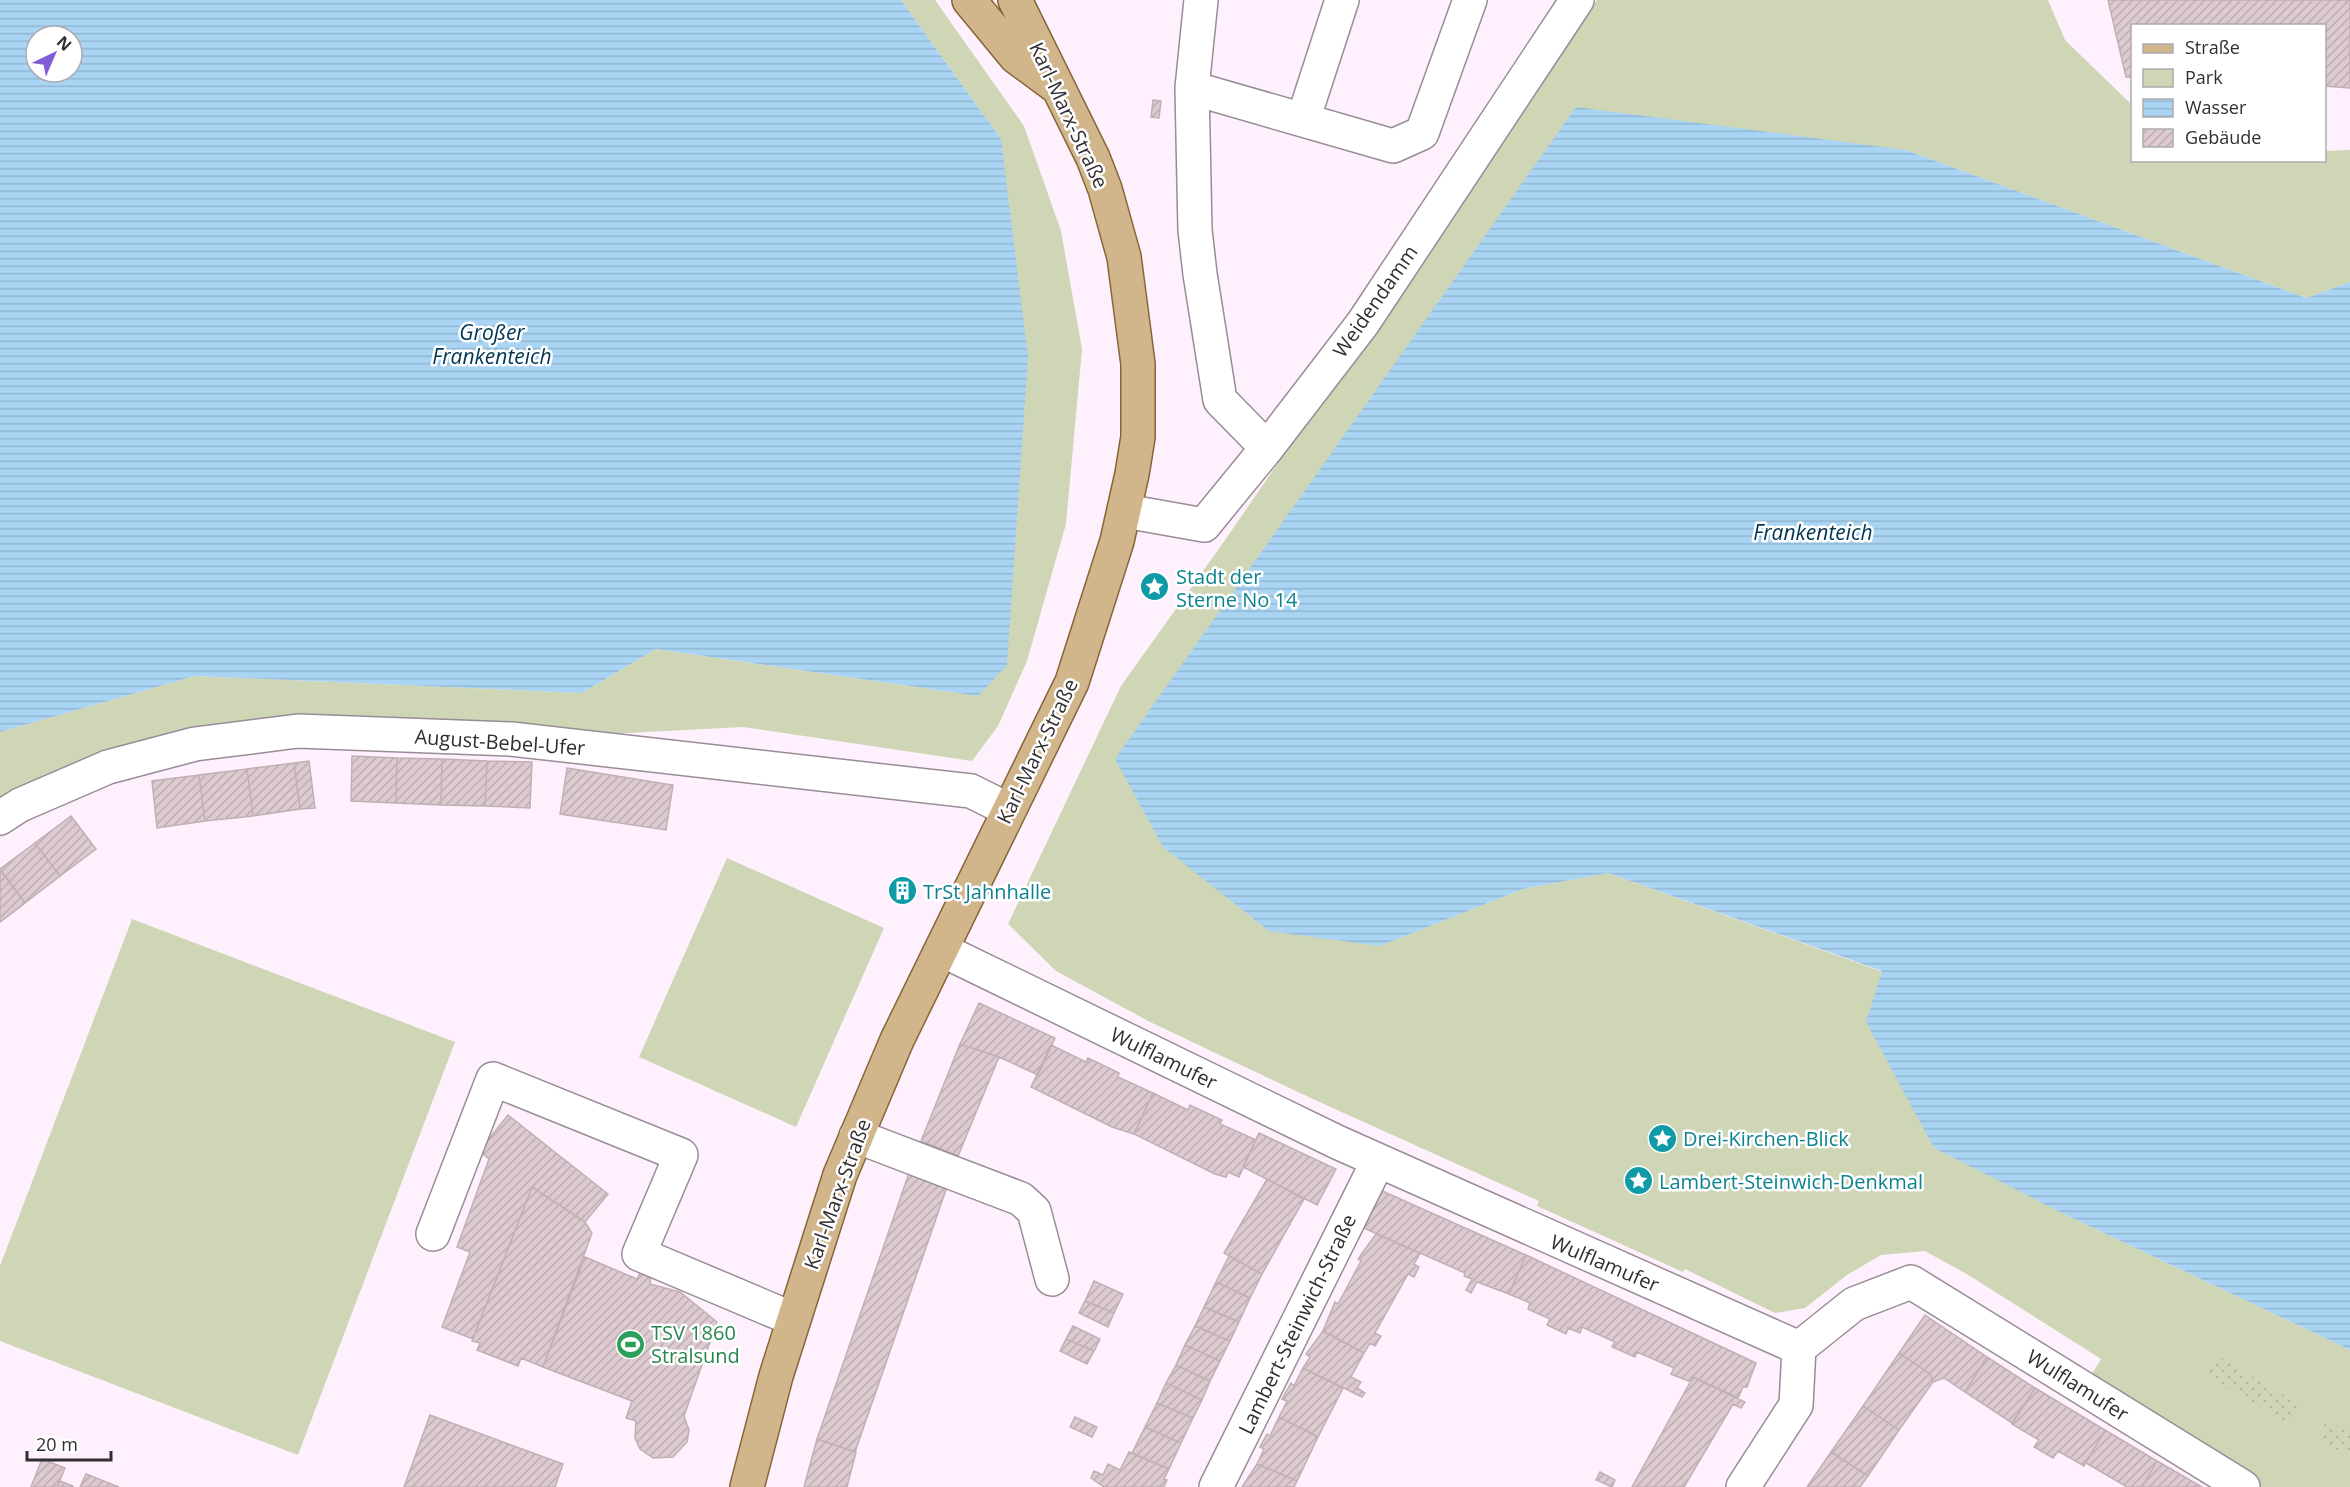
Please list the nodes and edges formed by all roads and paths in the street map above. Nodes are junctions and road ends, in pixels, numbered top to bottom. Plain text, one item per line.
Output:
1 (969, 0) edge
2 (1015, 0) edge
3 (1201, 0) edge
4 (1342, 0) edge
5 (1470, 0) edge
6 (1566, 3) edge
7 (1192, 88) junction
8 (1061, 90) junction
9 (1303, 120) junction
10 (1268, 448) junction
11 (1125, 511) junction
12 (1009, 810) junction
13 (0, 818) edge
14 (942, 950) junction
15 (856, 1136) junction
16 (1378, 1161) junction
17 (433, 1234) dead end
18 (1052, 1279) dead end
19 (793, 1319) junction
20 (1798, 1348) junction
21 (747, 1487) edge
22 (1216, 1487) edge
23 (1743, 1487) edge
24 (2243, 1487) edge

1 - 8 main road
2 - 8 main road, Karl-Marx-Straße
3 - 7 street
4 - 9 street
5 - 9 street
6 - 10 street, Weidendamm
7 - 9 street
7 - 10 street
8 - 11 main road, Karl-Marx-Straße
10 - 11 street, Weidendamm
11 - 12 main road, Karl-Marx-Straße
12 - 13 street, August-Bebel-Ufer
12 - 14 main road, Karl-Marx-Straße
14 - 15 main road, Karl-Marx-Straße
14 - 16 street, Wulflamufer
15 - 18 street
15 - 19 main road, Karl-Marx-Straße
16 - 20 street, Wulflamufer
16 - 22 street, Lambert-Steinwich-Straße
17 - 19 street
19 - 21 main road, Karl-Marx-Straße
20 - 23 street
20 - 24 street, Wulflamufer

